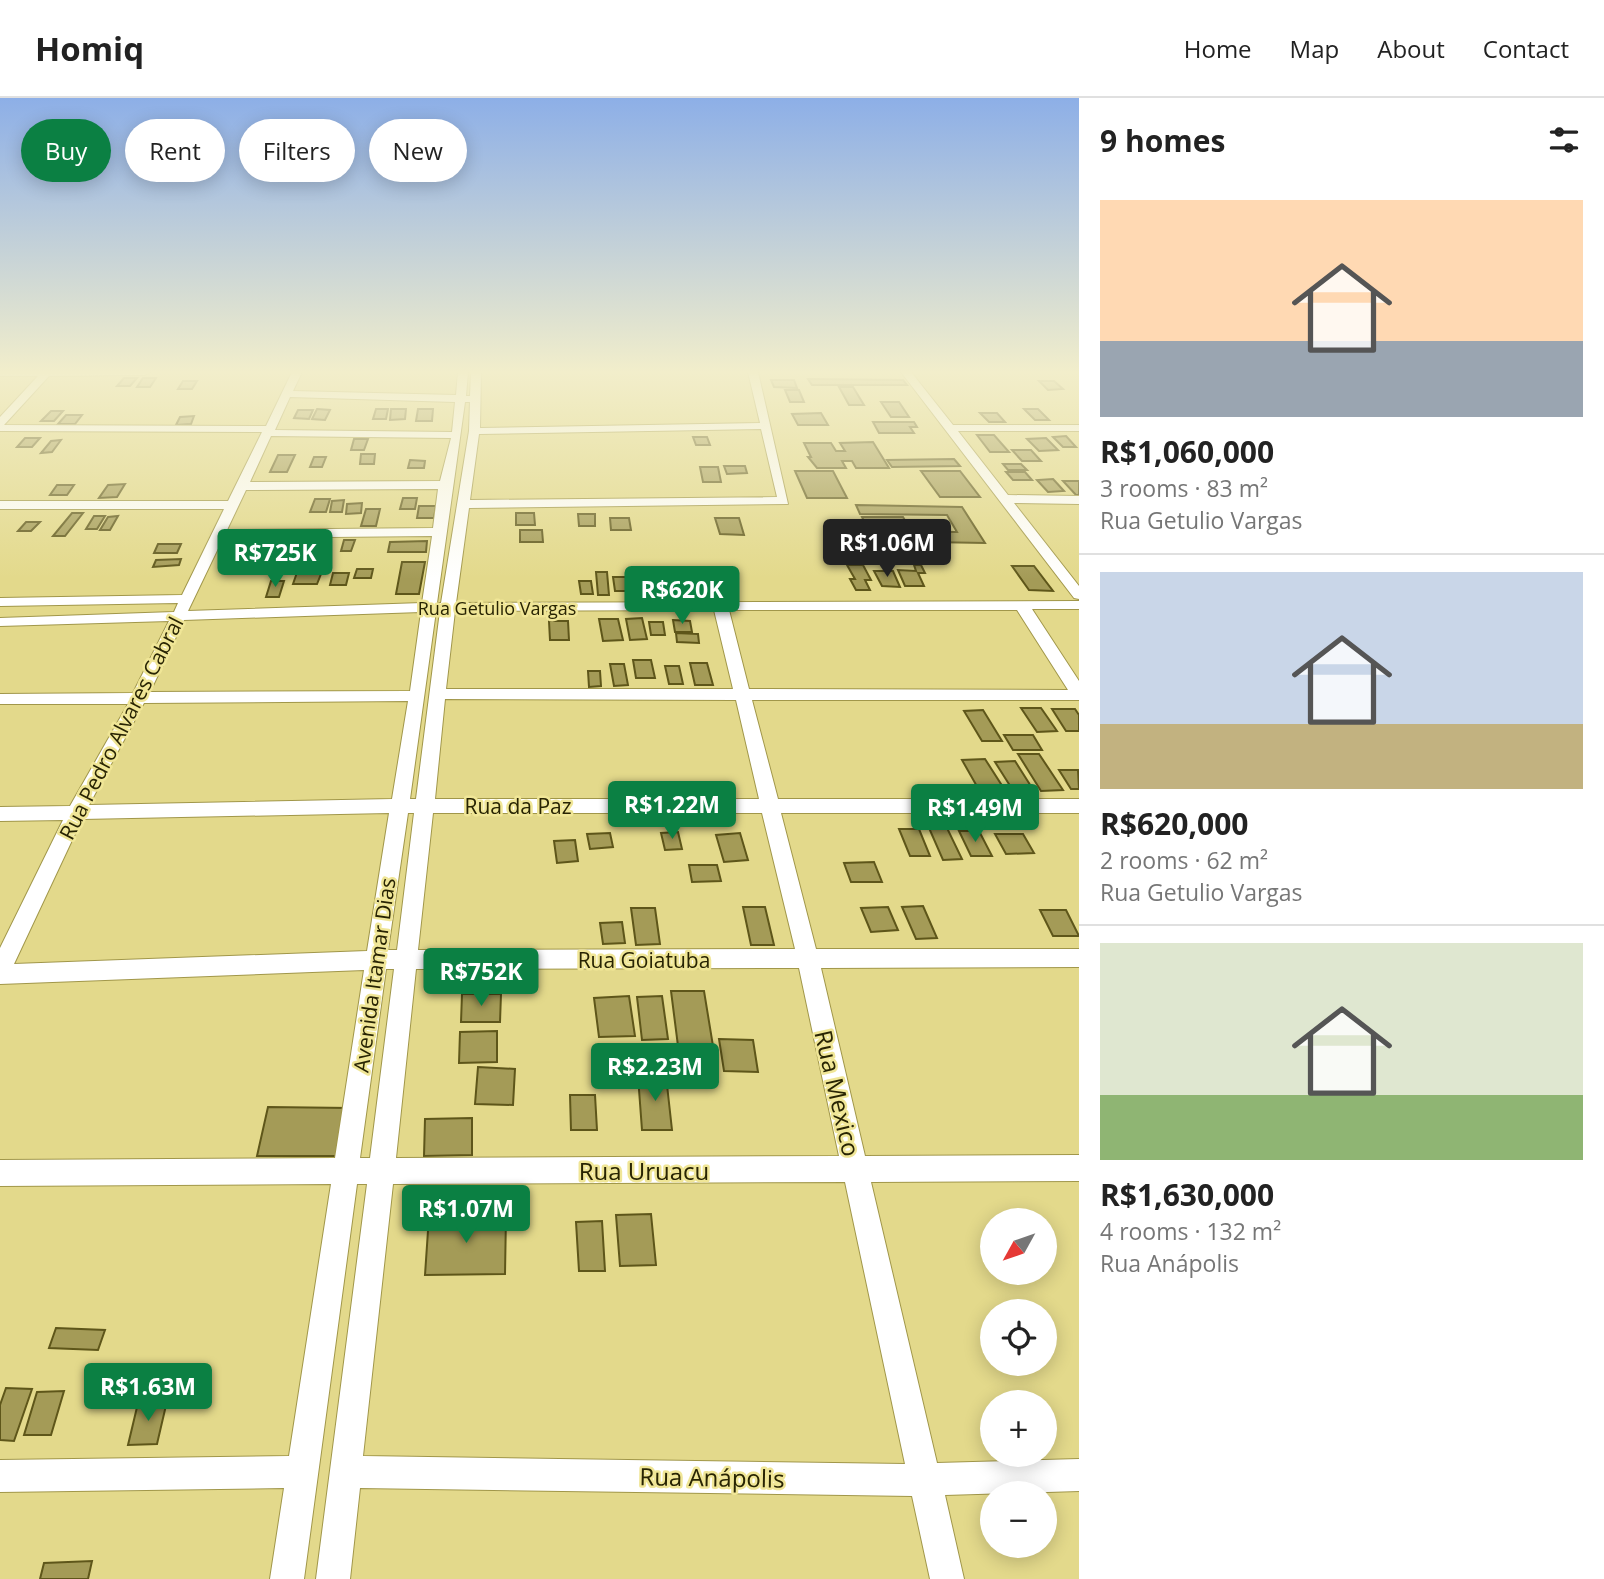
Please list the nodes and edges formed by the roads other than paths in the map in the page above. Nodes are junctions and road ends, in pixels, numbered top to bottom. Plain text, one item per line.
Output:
1 (264, 441) edge
2 (463, 441) edge
3 (466, 441) edge
4 (769, 441) edge
5 (960, 441) edge
6 (445, 485) junction
7 (242, 486) junction
8 (1005, 499) junction
9 (1079, 500) edge
10 (463, 504) junction
11 (0, 505) edge
12 (232, 505) junction
13 (439, 532) junction
14 (219, 534) junction
15 (1079, 595) edge
16 (0, 602) edge
17 (1079, 605) edge
18 (184, 606) junction
19 (1022, 606) junction
20 (438, 607) junction
21 (721, 608) junction
22 (0, 622) edge
23 (744, 693) junction
24 (1079, 694) edge
25 (428, 695) junction
26 (139, 698) junction
27 (0, 699) edge
28 (399, 806) junction
29 (425, 806) junction
30 (1079, 806) edge
31 (771, 807) junction
32 (0, 814) edge
33 (75, 814) junction
34 (1079, 958) edge
35 (376, 960) junction
36 (406, 960) junction
37 (808, 960) junction
38 (0, 972) edge
39 (1079, 1168) edge
40 (380, 1169) junction
41 (346, 1170) junction
42 (855, 1170) junction
43 (0, 1173) edge
44 (303, 1472) junction
45 (345, 1472) junction
46 (1079, 1475) edge
47 (0, 1476) edge
48 (924, 1480) junction
49 (287, 1579) edge
50 (332, 1579) edge
51 (947, 1579) edge

1 - 7 street, Rua Pedro Alvares Cabral
2 - 6 street, Avenida Itamar Dias
3 - 10 street, Avenida Itamar Dias
4 - 10 street
5 - 8 street
6 - 7 street
6 - 13 street, Avenida Itamar Dias
7 - 12 street, Rua Pedro Alvares Cabral
8 - 9 street
8 - 15 street
10 - 20 street, Avenida Itamar Dias
11 - 12 street
12 - 14 street, Rua Pedro Alvares Cabral
13 - 14 street
13 - 20 street, Avenida Itamar Dias
14 - 18 street, Rua Pedro Alvares Cabral
16 - 18 street
17 - 19 street, Rua Getulio Vargas
18 - 20 street, Rua Getulio Vargas
18 - 22 street, Rua Getulio Vargas
18 - 26 street, Rua Pedro Alvares Cabral
19 - 21 street, Rua Getulio Vargas
19 - 24 street
20 - 21 street, Rua Getulio Vargas
20 - 25 street, Avenida Itamar Dias
21 - 23 street, Rua Mexico
23 - 24 street
23 - 25 street
23 - 31 street, Rua Mexico
25 - 26 street
25 - 28 street, Avenida Itamar Dias
25 - 29 street, Avenida Itamar Dias
26 - 27 street
26 - 33 street, Rua Pedro Alvares Cabral
28 - 29 street, Rua da Paz
28 - 33 street, Rua da Paz
28 - 35 street, Avenida Itamar Dias
29 - 31 street, Rua da Paz
29 - 36 street, Avenida Itamar Dias
30 - 31 street, Rua da Paz
31 - 37 street, Rua Mexico
32 - 33 street, Rua da Paz
33 - 38 street, Rua Pedro Alvares Cabral
34 - 37 street, Rua Goiatuba
35 - 36 street, Rua Goiatuba
35 - 38 street, Rua Goiatuba
35 - 41 street, Avenida Itamar Dias
36 - 37 street, Rua Goiatuba
36 - 40 street, Avenida Itamar Dias
37 - 42 street, Rua Mexico
39 - 42 street, Rua Uruacu
40 - 41 street, Rua Uruacu
40 - 42 street, Rua Uruacu
40 - 45 street, Avenida Itamar Dias
41 - 43 street, Rua Uruacu
41 - 44 street, Avenida Itamar Dias
42 - 48 street, Rua Mexico
44 - 47 street
44 - 49 street, Avenida Itamar Dias
45 - 48 street, Rua Anápolis
45 - 50 street, Avenida Itamar Dias
46 - 48 street, Rua Anápolis
48 - 51 street, Rua Mexico

